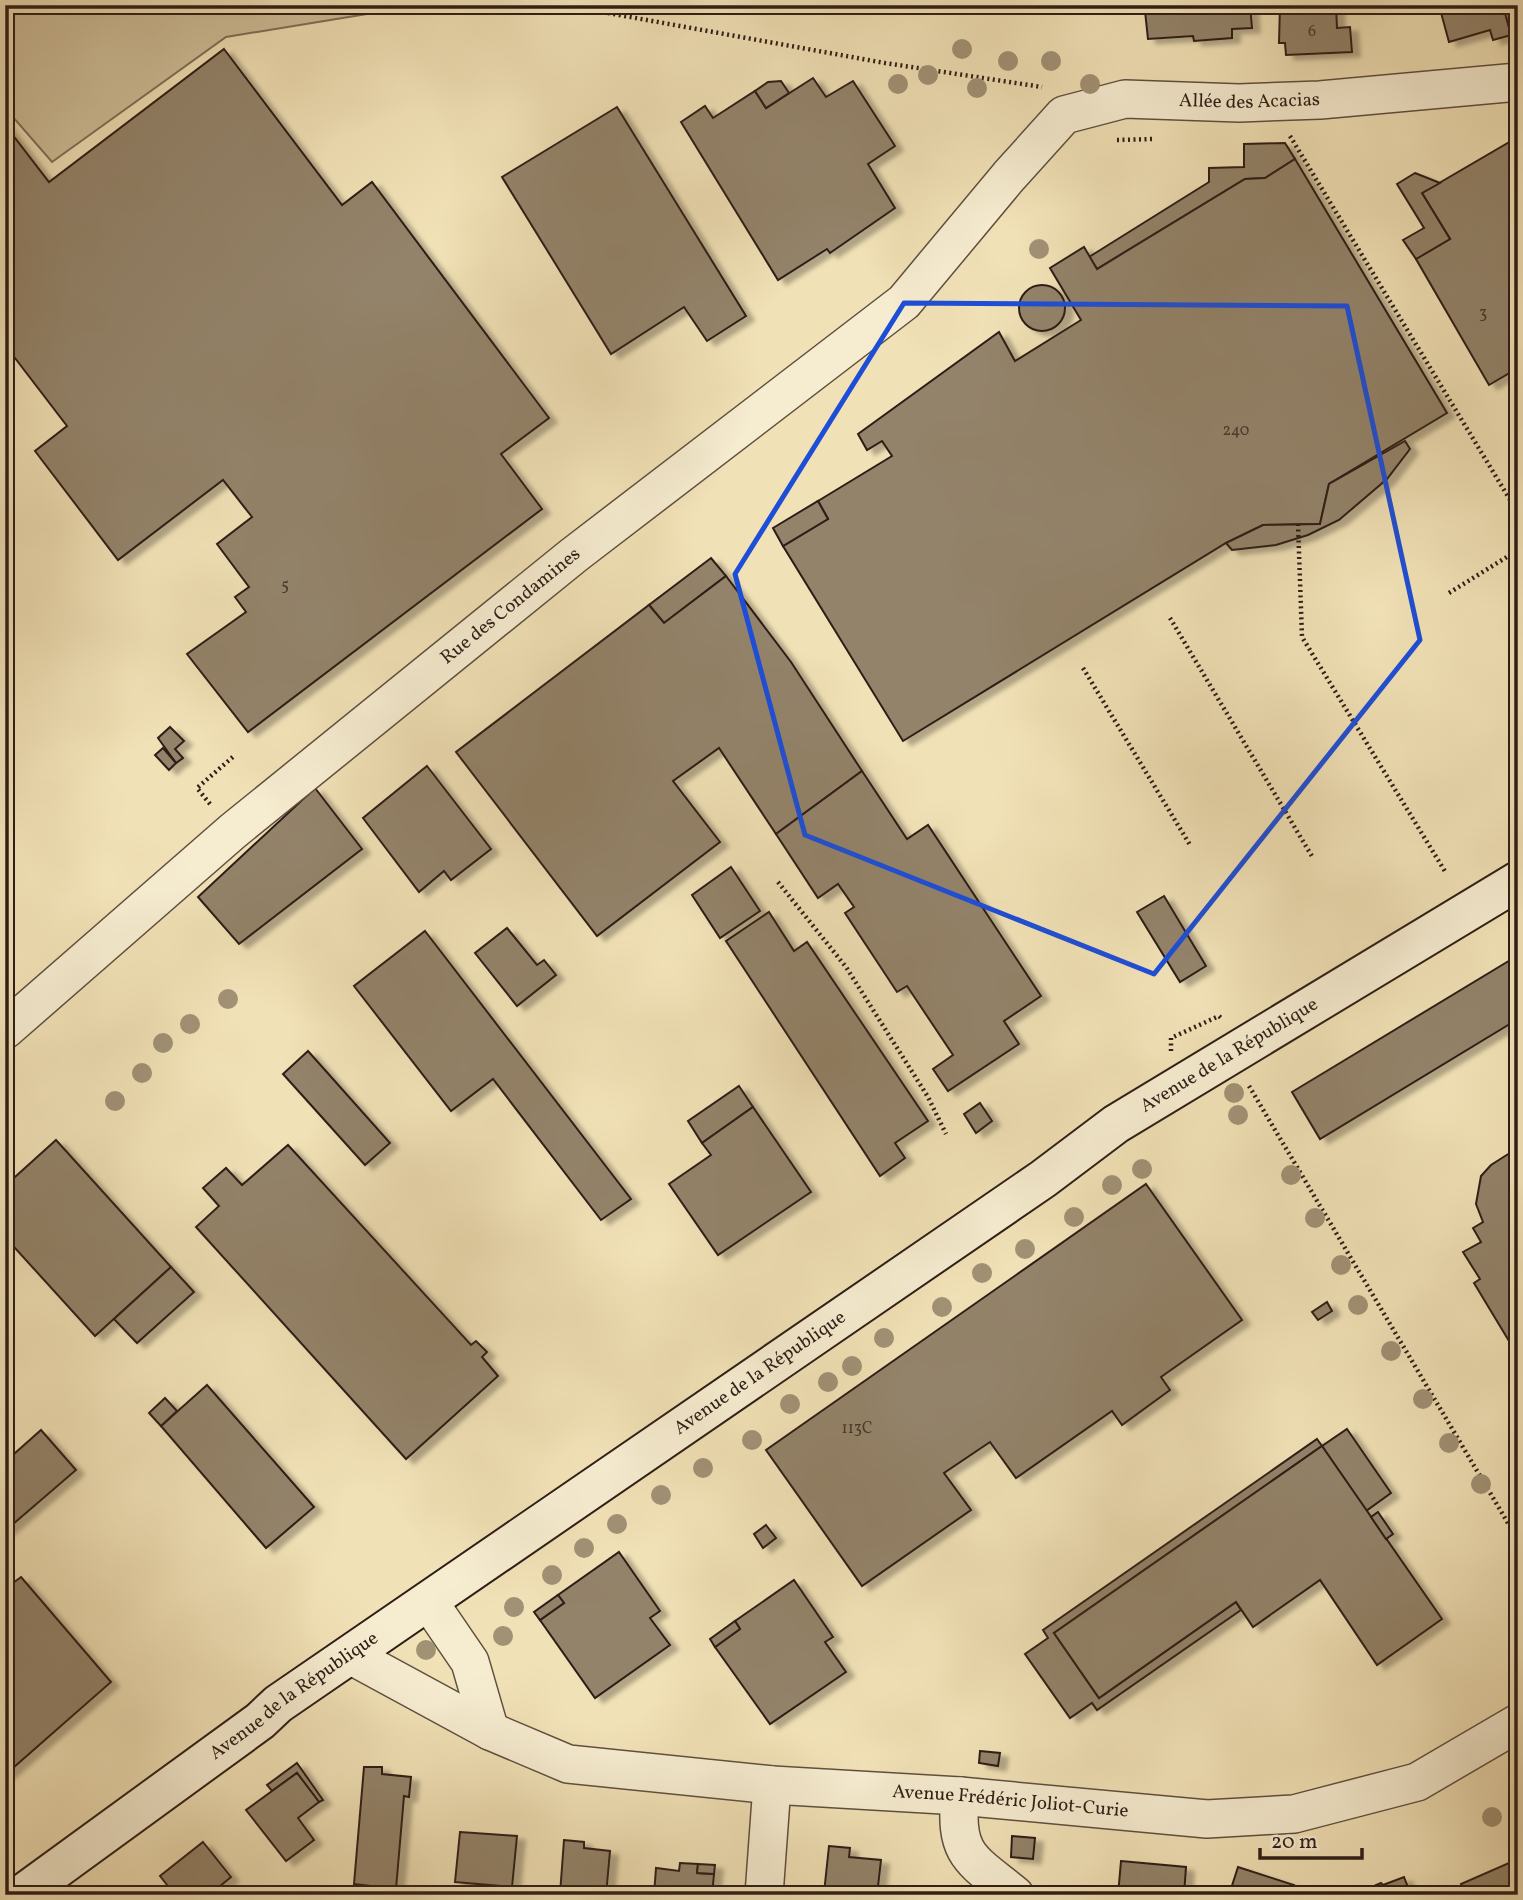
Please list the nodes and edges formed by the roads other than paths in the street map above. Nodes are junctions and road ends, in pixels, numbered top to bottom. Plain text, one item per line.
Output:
1 (1518, 82) edge
2 (1009, 176) joint
3 (1518, 881) edge
4 (5, 1030) edge
5 (429, 1602) junction
6 (350, 1655) junction
7 (1518, 1723) edge
8 (490, 1731) junction
9 (772, 1785) junction
10 (960, 1796) junction
11 (21, 1895) edge
12 (764, 1895) edge
13 (1015, 1895) edge

1 - 2 street, Allée des Acacias
2 - 4 street, Rue des Condamines
3 - 5 street, Avenue de la République
5 - 6 street, Avenue de la République
5 - 8 street
6 - 8 street, Avenue Frédéric Joliot-Curie
6 - 11 street, Avenue de la République
7 - 10 street, Avenue Frédéric Joliot-Curie
8 - 9 street, Avenue Frédéric Joliot-Curie
9 - 10 street, Avenue Frédéric Joliot-Curie
9 - 12 street
10 - 13 street

